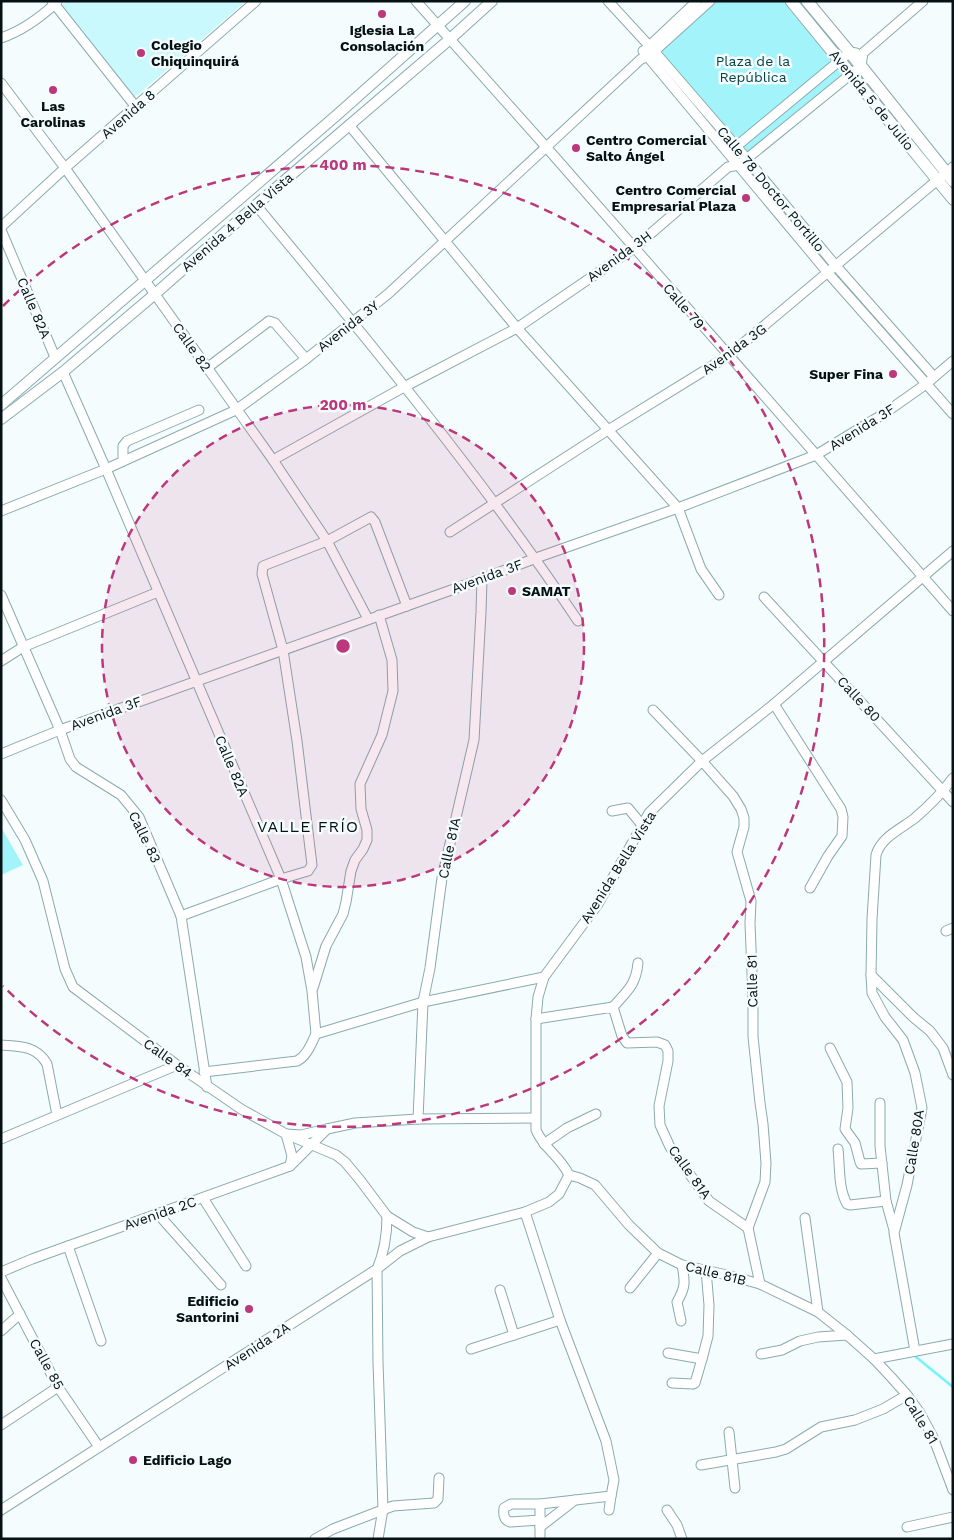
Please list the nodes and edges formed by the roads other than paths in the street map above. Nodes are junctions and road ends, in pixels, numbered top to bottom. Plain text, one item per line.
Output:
1 (256, 1) edge
2 (416, 1) edge
3 (465, 1) edge
4 (492, 1) edge
5 (608, 1) edge
6 (791, 1) edge
7 (807, 1) edge
8 (923, 1) edge
9 (54, 2) edge
10 (703, 2) edge
11 (437, 25) junction
12 (1, 38) edge
13 (450, 39) junction
14 (850, 52) junction
15 (647, 53) junction
16 (863, 53) junction
17 (840, 60) junction
18 (861, 66) junction
19 (852, 74) junction
20 (1, 84) edge
21 (136, 107) junction
22 (349, 125) junction
23 (547, 148) junction
24 (733, 150) junction
25 (743, 162) junction
26 (728, 167) junction
27 (65, 168) junction
28 (947, 176) edge
29 (953, 199) edge
30 (256, 204) junction
31 (1, 228) edge
32 (444, 242) junction
33 (634, 248) junction
34 (836, 266) junction
35 (828, 273) junction
36 (146, 280) junction
37 (155, 294) junction
38 (353, 323) junction
39 (517, 328) junction
40 (728, 356) junction
41 (55, 357) junction
42 (306, 359) junction
43 (953, 361) edge
44 (206, 368) junction
45 (63, 372) junction
46 (934, 377) junction
47 (926, 384) junction
48 (404, 387) junction
49 (1, 405) edge
50 (199, 410) dead end
51 (236, 410) junction
52 (953, 414) edge
53 (1, 419) edge
54 (608, 430) junction
55 (816, 456) junction
56 (273, 460) junction
57 (123, 461) junction
58 (106, 469) junction
59 (495, 503) junction
60 (678, 508) junction
61 (1, 511) edge
62 (450, 532) dead end
63 (327, 541) junction
64 (953, 550) edge
65 (536, 558) junction
66 (922, 576) junction
67 (482, 579) junction
68 (158, 592) junction
69 (719, 595) dead end
70 (1, 596) edge
71 (764, 597) dead end
72 (407, 606) junction
73 (953, 611) edge
74 (379, 615) junction
75 (368, 618) junction
76 (578, 621) dead end
77 (23, 647) junction
78 (283, 650) junction
79 (1, 661) edge
80 (824, 661) junction
81 (196, 681) junction
82 (774, 704) junction
83 (653, 710) dead end
84 (60, 730) junction
85 (1, 754) edge
86 (702, 761) junction
87 (953, 778) edge
88 (943, 791) junction
89 (1, 800) edge
90 (953, 802) edge
91 (612, 812) dead end
92 (642, 825) junction
93 (281, 879) junction
94 (810, 888) dead end
95 (181, 916) junction
96 (638, 963) dead end
97 (871, 975) junction
98 (544, 976) junction
99 (312, 991) junction
100 (423, 1002) junction
101 (613, 1007) junction
102 (536, 1019) junction
103 (316, 1034) junction
104 (1, 1045) edge
105 (830, 1048) dead end
106 (177, 1065) junction
107 (204, 1072) junction
108 (953, 1075) edge
109 (207, 1087) junction
110 (880, 1103) dead end
111 (596, 1114) dead end
112 (57, 1115) junction
113 (418, 1118) junction
114 (535, 1118) junction
115 (327, 1129) junction
116 (286, 1134) junction
117 (1, 1139) edge
118 (312, 1144) junction
119 (544, 1144) junction
120 (838, 1149) dead end
121 (882, 1163) junction
122 (290, 1166) junction
123 (569, 1175) junction
124 (202, 1198) junction
125 (886, 1201) junction
126 (525, 1212) junction
127 (158, 1214) junction
128 (387, 1216) junction
129 (805, 1218) dead end
130 (748, 1228) junction
131 (894, 1233) junction
132 (428, 1237) junction
133 (68, 1246) junction
134 (658, 1253) junction
135 (682, 1265) junction
136 (246, 1266) dead end
137 (377, 1270) junction
138 (706, 1270) junction
139 (1, 1272) edge
140 (1, 1278) edge
141 (760, 1284) junction
142 (221, 1285) dead end
143 (630, 1288) dead end
144 (500, 1290) dead end
145 (818, 1312) junction
146 (20, 1314) junction
147 (560, 1320) junction
148 (682, 1321) dead end
149 (1, 1331) edge
150 (514, 1334) junction
151 (848, 1335) junction
152 (101, 1342) dead end
153 (953, 1344) edge
154 (471, 1349) dead end
155 (915, 1351) junction
156 (668, 1353) dead end
157 (762, 1354) dead end
158 (702, 1359) junction
159 (874, 1359) junction
160 (672, 1383) dead end
161 (58, 1387) junction
162 (907, 1395) junction
163 (1, 1425) edge
164 (729, 1432) dead end
165 (99, 1447) junction
166 (732, 1459) junction
167 (701, 1465) dead end
168 (439, 1478) dead end
169 (735, 1488) dead end
170 (953, 1490) edge
171 (612, 1496) junction
172 (575, 1500) junction
173 (540, 1504) junction
174 (383, 1509) junction
175 (1, 1510) edge
176 (610, 1510) dead end
177 (667, 1510) dead end
178 (953, 1517) edge
179 (540, 1524) junction
180 (907, 1527) dead end
181 (314, 1539) edge
182 (378, 1539) edge
183 (540, 1539) edge
184 (682, 1539) edge

1 - 21 street, Avenida 8
2 - 11 street, Calle 79
3 - 11 street, Avenida 4 Bella Vista
4 - 13 street, Avenida 4 Bella Vista
5 - 15 street, Calle 78 Doctor Portillo
6 - 17 main road, Avenida 5 de Julio
7 - 14 main road, Avenida 5 de Julio
8 - 16 street
9 - 12 street
9 - 21 street
10 - 15 street, Avenida 3Y
11 - 13 street, Calle 79
11 - 36 street, Avenida 4 Bella Vista
13 - 22 street, Avenida 4 Bella Vista
13 - 23 street, Calle 79
14 - 16 street
14 - 17 street
14 - 18 main road, Avenida 5 de Julio
15 - 23 street, Avenida 3Y
15 - 24 street, Calle 78 Doctor Portillo
16 - 18 street
17 - 19 main road, Avenida 5 de Julio
17 - 24 street
18 - 19 street
18 - 28 main road, Avenida 5 de Julio
19 - 25 street
19 - 28 main road, Avenida 5 de Julio
20 - 27 street, Calle 82
21 - 27 street, Avenida 8
22 - 30 street, Avenida 4 Bella Vista
22 - 32 street
23 - 32 street, Avenida 3Y
23 - 33 street, Calle 79
24 - 25 street, Calle 78 Doctor Portillo
24 - 26 street
25 - 26 street
25 - 34 street, Calle 78 Doctor Portillo
25 - 35 street, Calle 78 Doctor Portillo
26 - 33 street, Avenida 3H
27 - 31 street, Avenida 8
27 - 36 street, Calle 82
28 - 29 main road, Avenida 5 de Julio
28 - 34 street, Avenida 3G
30 - 37 street, Avenida 4 Bella Vista
30 - 38 street
31 - 41 street, Calle 82A
32 - 38 street, Avenida 3Y
32 - 39 street
33 - 39 street, Avenida 3H
33 - 40 street, Calle 79
34 - 35 street, Avenida 3G
34 - 46 street, Calle 78 Doctor Portillo
35 - 40 street, Avenida 3G
35 - 47 street, Calle 78 Doctor Portillo
36 - 37 street, Calle 82
36 - 41 street, Avenida 4 Bella Vista
37 - 44 street, Calle 82
37 - 45 street, Avenida 4 Bella Vista
38 - 42 street, Avenida 3Y
38 - 48 street
39 - 48 street, Avenida 3H
39 - 54 street
40 - 54 street, Avenida 3G
40 - 55 street, Calle 79
41 - 49 street, Avenida 4 Bella Vista
42 - 44 street
42 - 51 street, Avenida 3Y
43 - 46 street, Avenida 3F
44 - 51 street, Calle 82
45 - 53 street, Avenida 4 Bella Vista
45 - 58 street, Calle 82A
46 - 47 street, Avenida 3F
47 - 52 street, Calle 78 Doctor Portillo
47 - 55 street, Avenida 3F
48 - 56 street, Avenida 3H
48 - 59 street
50 - 57 street
51 - 56 street, Calle 82
51 - 57 street, Avenida 3Y
54 - 59 street, Avenida 3G
54 - 60 street
55 - 60 street, Avenida 3F
55 - 66 street, Calle 79
56 - 63 street, Calle 82
57 - 58 street, Avenida 3Y
58 - 61 street, Avenida 3Y
58 - 68 street, Calle 82A
59 - 62 street, Avenida 3G
59 - 65 street
60 - 65 street, Avenida 3F
60 - 69 street
63 - 72 street
63 - 75 street, Calle 82
63 - 78 street
64 - 66 street, Avenida Bella Vista
65 - 67 street, Avenida 3F
65 - 76 street
66 - 73 street, Calle 79
66 - 80 street, Avenida Bella Vista
67 - 72 street, Avenida 3F
67 - 100 street, Calle 81A
68 - 77 street
68 - 81 street, Calle 82A
70 - 77 street, Calle 83
71 - 80 street, Calle 80
72 - 74 street, Avenida 3F
74 - 75 street, Avenida 3F
74 - 99 street
75 - 78 street, Avenida 3F
77 - 79 street
77 - 84 street, Calle 83
78 - 81 street, Avenida 3F
78 - 93 street
80 - 82 street, Avenida Bella Vista
80 - 88 street, Calle 80
81 - 84 street, Avenida 3F
81 - 93 street, Calle 82A
82 - 86 street, Avenida Bella Vista
82 - 94 street
83 - 86 street, Calle 81
84 - 85 street, Avenida 3F
84 - 95 street, Calle 83
86 - 92 street, Avenida Bella Vista
86 - 130 street, Calle 81
87 - 88 street, Calle 80A
88 - 90 street, Calle 80
88 - 97 street, Calle 80A
89 - 106 street, Calle 84
91 - 92 street
92 - 98 street, Avenida Bella Vista
93 - 95 street
93 - 99 street, Calle 82A
95 - 107 street, Calle 83
96 - 101 street
97 - 108 street
97 - 131 street, Calle 80A
98 - 100 street
98 - 102 street, Avenida Bella Vista
99 - 103 street, Calle 82A
100 - 103 street
100 - 113 street, Calle 81A
101 - 102 street
101 - 130 street, Calle 81A
102 - 114 street, Avenida Bella Vista
103 - 107 street
104 - 112 street
105 - 121 street
106 - 109 street, Calle 84
106 - 112 street
107 - 109 street, Calle 83
109 - 116 street, Calle 84
110 - 121 street
111 - 119 street
112 - 117 street
113 - 114 street
113 - 115 street
114 - 119 street, Avenida Bella Vista
115 - 116 street
115 - 118 street, Avenida 2C
116 - 118 street, Calle 84
116 - 122 street
118 - 122 street, Avenida 2C
118 - 128 street, Calle 84
119 - 123 street, Avenida Bella Vista
120 - 125 street
121 - 125 street
122 - 124 street, Avenida 2C
123 - 126 street, Avenida 2A
123 - 134 street, Calle 81B
124 - 127 street, Avenida 2C
124 - 136 street
125 - 131 street
126 - 132 street, Avenida 2A
126 - 147 street
127 - 133 street, Avenida 2C
127 - 142 street
128 - 132 street, Calle 84
128 - 137 street
129 - 145 street
130 - 141 street
131 - 155 street, Calle 80A
132 - 137 street, Avenida 2A
133 - 139 street, Avenida 2C
133 - 152 street
134 - 135 street, Calle 81B
134 - 143 street
135 - 138 street, Calle 81B
135 - 148 street
137 - 165 street, Avenida 2A
137 - 174 street
138 - 141 street, Calle 81B
138 - 158 street
140 - 146 street, Calle 85
141 - 145 street, Calle 81B
144 - 150 street
145 - 151 street, Calle 81B
146 - 149 street
146 - 161 street, Calle 85
147 - 150 street
147 - 171 street
150 - 154 street
151 - 157 street
151 - 159 street, Calle 81B
153 - 155 street
155 - 159 street
156 - 158 street
158 - 160 street
159 - 162 street, Calle 81
161 - 163 street
161 - 165 street, Calle 85
162 - 166 street
162 - 170 street, Calle 81
164 - 166 street
165 - 175 street, Avenida 2A
166 - 167 street
166 - 169 street
168 - 174 street
171 - 172 street
171 - 176 street
172 - 173 street
172 - 179 street
173 - 179 street
173 - 179 street
174 - 181 street
174 - 182 street
177 - 184 street
178 - 180 street
179 - 183 street

